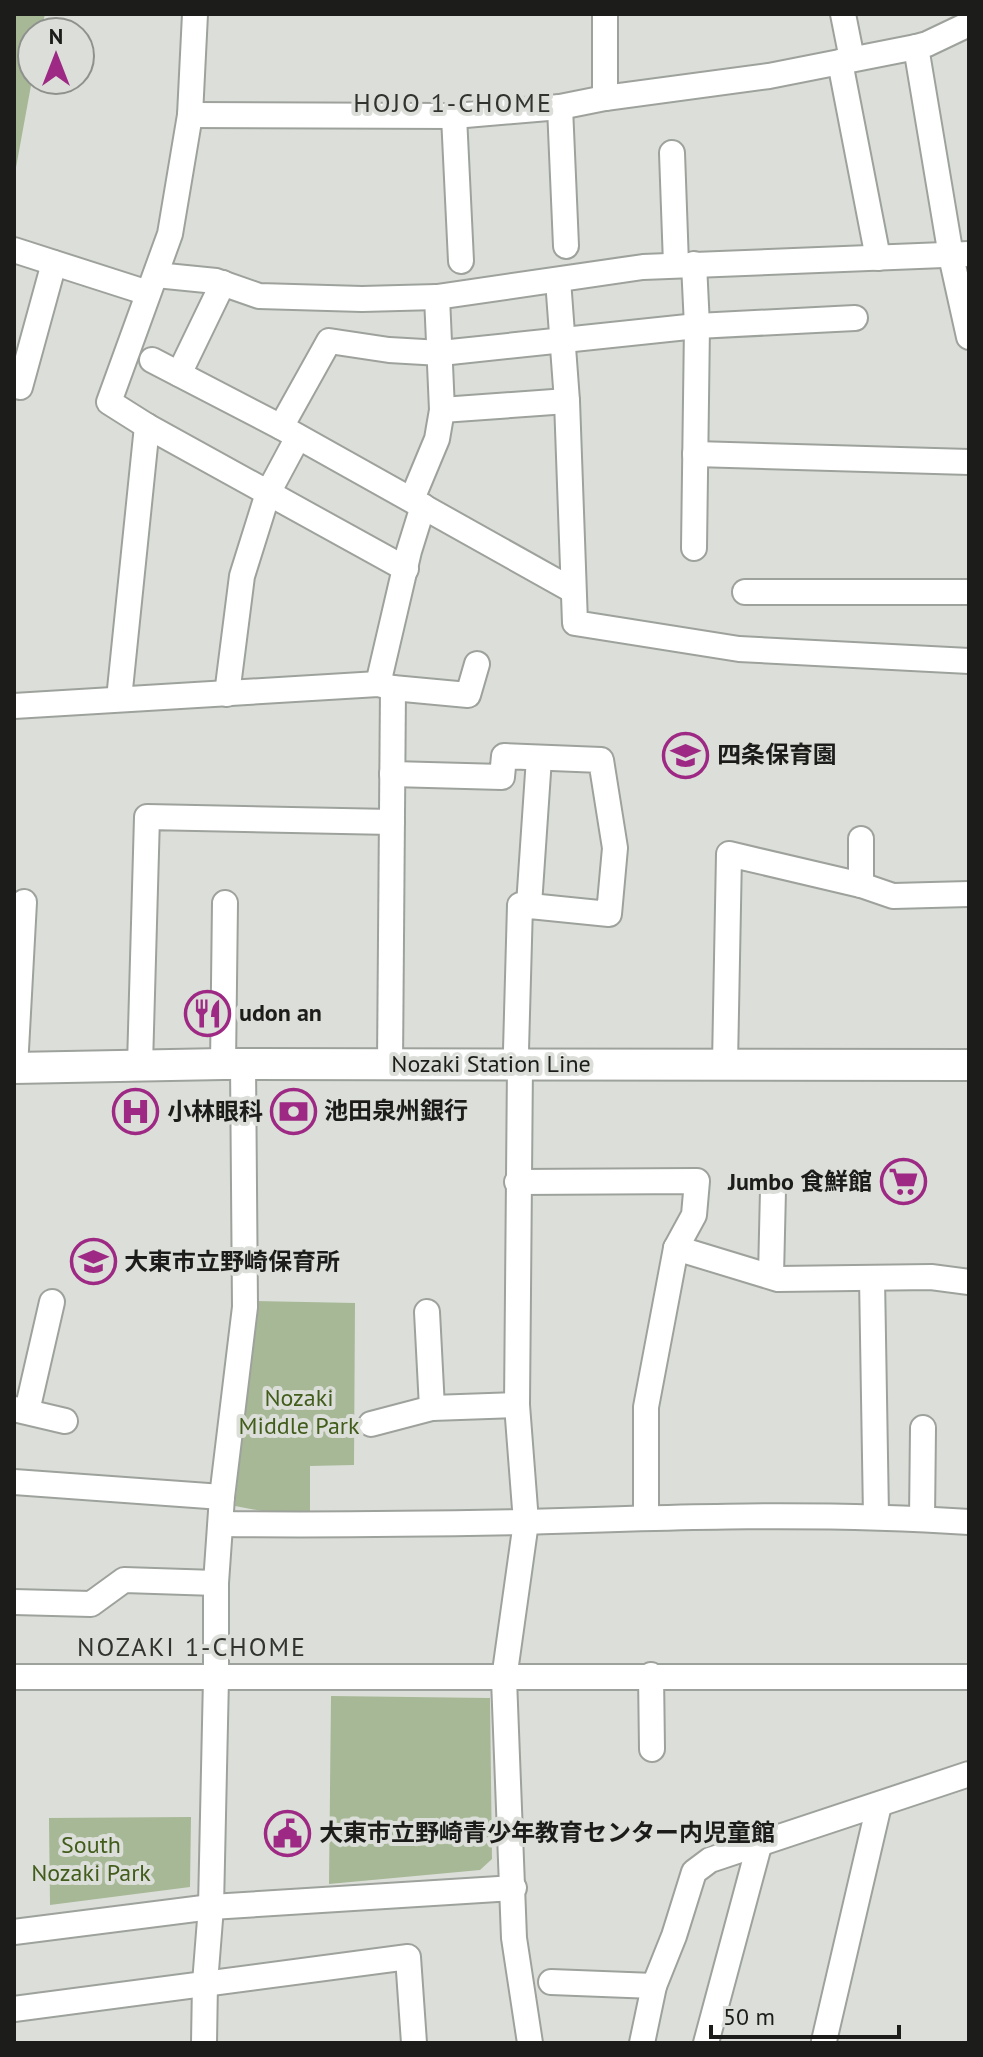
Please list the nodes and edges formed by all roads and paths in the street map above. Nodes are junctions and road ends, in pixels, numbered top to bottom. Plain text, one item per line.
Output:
1 (195, 14) edge
2 (605, 14) edge
3 (843, 14) edge
4 (969, 24) edge
5 (916, 47) junction
6 (846, 60) junction
7 (605, 98) junction
8 (560, 107) junction
9 (190, 115) junction
10 (454, 116) junction
11 (672, 153) dead end
12 (566, 246) dead end
13 (14, 250) edge
14 (960, 255) edge
15 (878, 258) junction
16 (461, 261) dead end
17 (54, 263) junction
18 (685, 264) junction
19 (558, 280) junction
20 (223, 283) junction
21 (152, 284) junction
22 (437, 297) junction
23 (855, 318) dead end
24 (697, 326) junction
25 (969, 337) edge
26 (561, 340) junction
27 (441, 353) junction
28 (152, 360) dead end
29 (179, 374) junction
30 (20, 387) dead end
31 (567, 401) junction
32 (442, 410) junction
33 (147, 426) junction
34 (290, 432) junction
35 (695, 454) junction
36 (969, 462) edge
37 (268, 493) junction
38 (418, 503) junction
39 (694, 548) dead end
40 (406, 569) junction
41 (572, 590) junction
42 (745, 592) dead end
43 (969, 592) edge
44 (969, 661) edge
45 (477, 664) dead end
46 (386, 686) junction
47 (227, 694) junction
48 (119, 699) junction
49 (14, 706) edge
50 (539, 758) junction
51 (392, 774) junction
52 (392, 822) junction
53 (861, 839) dead end
54 (861, 885) junction
55 (969, 894) edge
56 (24, 902) dead end
57 (225, 903) dead end
58 (529, 905) junction
59 (233, 1064) junction
60 (390, 1064) junction
61 (520, 1064) junction
62 (725, 1064) junction
63 (140, 1065) junction
64 (969, 1065) edge
65 (15, 1068) edge
66 (517, 1182) junction
67 (773, 1190) dead end
68 (676, 1248) junction
69 (771, 1276) junction
70 (872, 1278) junction
71 (969, 1282) edge
72 (52, 1302) dead end
73 (427, 1312) dead end
74 (517, 1405) junction
75 (432, 1408) junction
76 (20, 1410) edge
77 (65, 1421) dead end
78 (371, 1424) dead end
79 (923, 1428) dead end
80 (14, 1482) edge
81 (222, 1497) junction
82 (876, 1516) junction
83 (646, 1517) junction
84 (922, 1519) junction
85 (526, 1522) junction
86 (969, 1522) edge
87 (221, 1524) junction
88 (216, 1583) junction
89 (14, 1602) edge
90 (651, 1675) junction
91 (14, 1677) edge
92 (969, 1677) edge
93 (216, 1678) junction
94 (504, 1679) junction
95 (652, 1749) dead end
96 (969, 1774) edge
97 (879, 1805) junction
98 (760, 1842) junction
99 (514, 1888) junction
100 (211, 1907) junction
101 (14, 1932) edge
102 (551, 1982) dead end
103 (205, 1983) junction
104 (654, 1986) junction
105 (14, 2009) edge
106 (824, 2041) dead end
107 (204, 2043) edge
108 (414, 2043) edge
109 (530, 2043) edge
110 (642, 2043) edge
111 (706, 2043) edge

1 - 9 street
2 - 7 street
3 - 6 street
4 - 5 street
5 - 6 street
5 - 14 street
6 - 7 street
6 - 15 street
7 - 8 street
8 - 10 street
8 - 12 street
9 - 10 street
9 - 21 street
10 - 16 street
11 - 18 street
13 - 17 street
14 - 15 street
14 - 25 street
15 - 18 street
17 - 21 street
17 - 30 street
18 - 19 street
18 - 24 street
19 - 22 street
19 - 26 street
20 - 21 street
20 - 22 street
20 - 29 street
21 - 33 street
22 - 27 street
23 - 24 street
24 - 26 street
24 - 35 street
26 - 27 street
26 - 31 street
27 - 32 street
27 - 34 street
28 - 29 street
29 - 34 street
31 - 32 street
31 - 41 street
32 - 38 street
33 - 37 street
33 - 48 street
34 - 37 street
34 - 38 street
35 - 36 street
35 - 39 street
37 - 40 street
37 - 47 street
38 - 40 street
38 - 41 street
40 - 46 street
41 - 44 street
42 - 43 street
45 - 46 street
46 - 47 street
46 - 51 street
47 - 48 street
48 - 49 street
50 - 51 street
50 - 58 street
50 - 58 street
51 - 52 street
52 - 60 street
52 - 63 street
53 - 54 street
54 - 55 street
54 - 62 street
56 - 65 street
57 - 59 street
58 - 61 street
59 - 60 main road, Nozaki Station Line
59 - 63 main road, Nozaki Station Line
59 - 81 street
60 - 61 main road, Nozaki Station Line
61 - 62 main road, Nozaki Station Line
61 - 66 street
62 - 64 main road, Nozaki Station Line
63 - 65 main road, Nozaki Station Line
66 - 68 street
66 - 74 street
67 - 69 street
68 - 69 street
68 - 83 street
69 - 70 street
70 - 71 street
70 - 82 street
72 - 76 street
73 - 75 street
74 - 75 street
74 - 85 street
75 - 78 street
76 - 77 street
79 - 84 street
80 - 81 street
81 - 87 street
82 - 83 street
82 - 84 street
83 - 85 street
84 - 86 street
85 - 87 street
85 - 94 street
87 - 88 street
88 - 89 street
88 - 93 street
90 - 92 street
90 - 94 street
90 - 95 street
91 - 93 street
93 - 94 street
93 - 100 street
94 - 99 street
96 - 97 street
97 - 98 street
97 - 106 street
98 - 104 street
98 - 111 street
99 - 100 street
99 - 109 street
100 - 101 street
100 - 103 street
102 - 104 street
103 - 105 street
103 - 107 street
103 - 108 street
104 - 110 street

